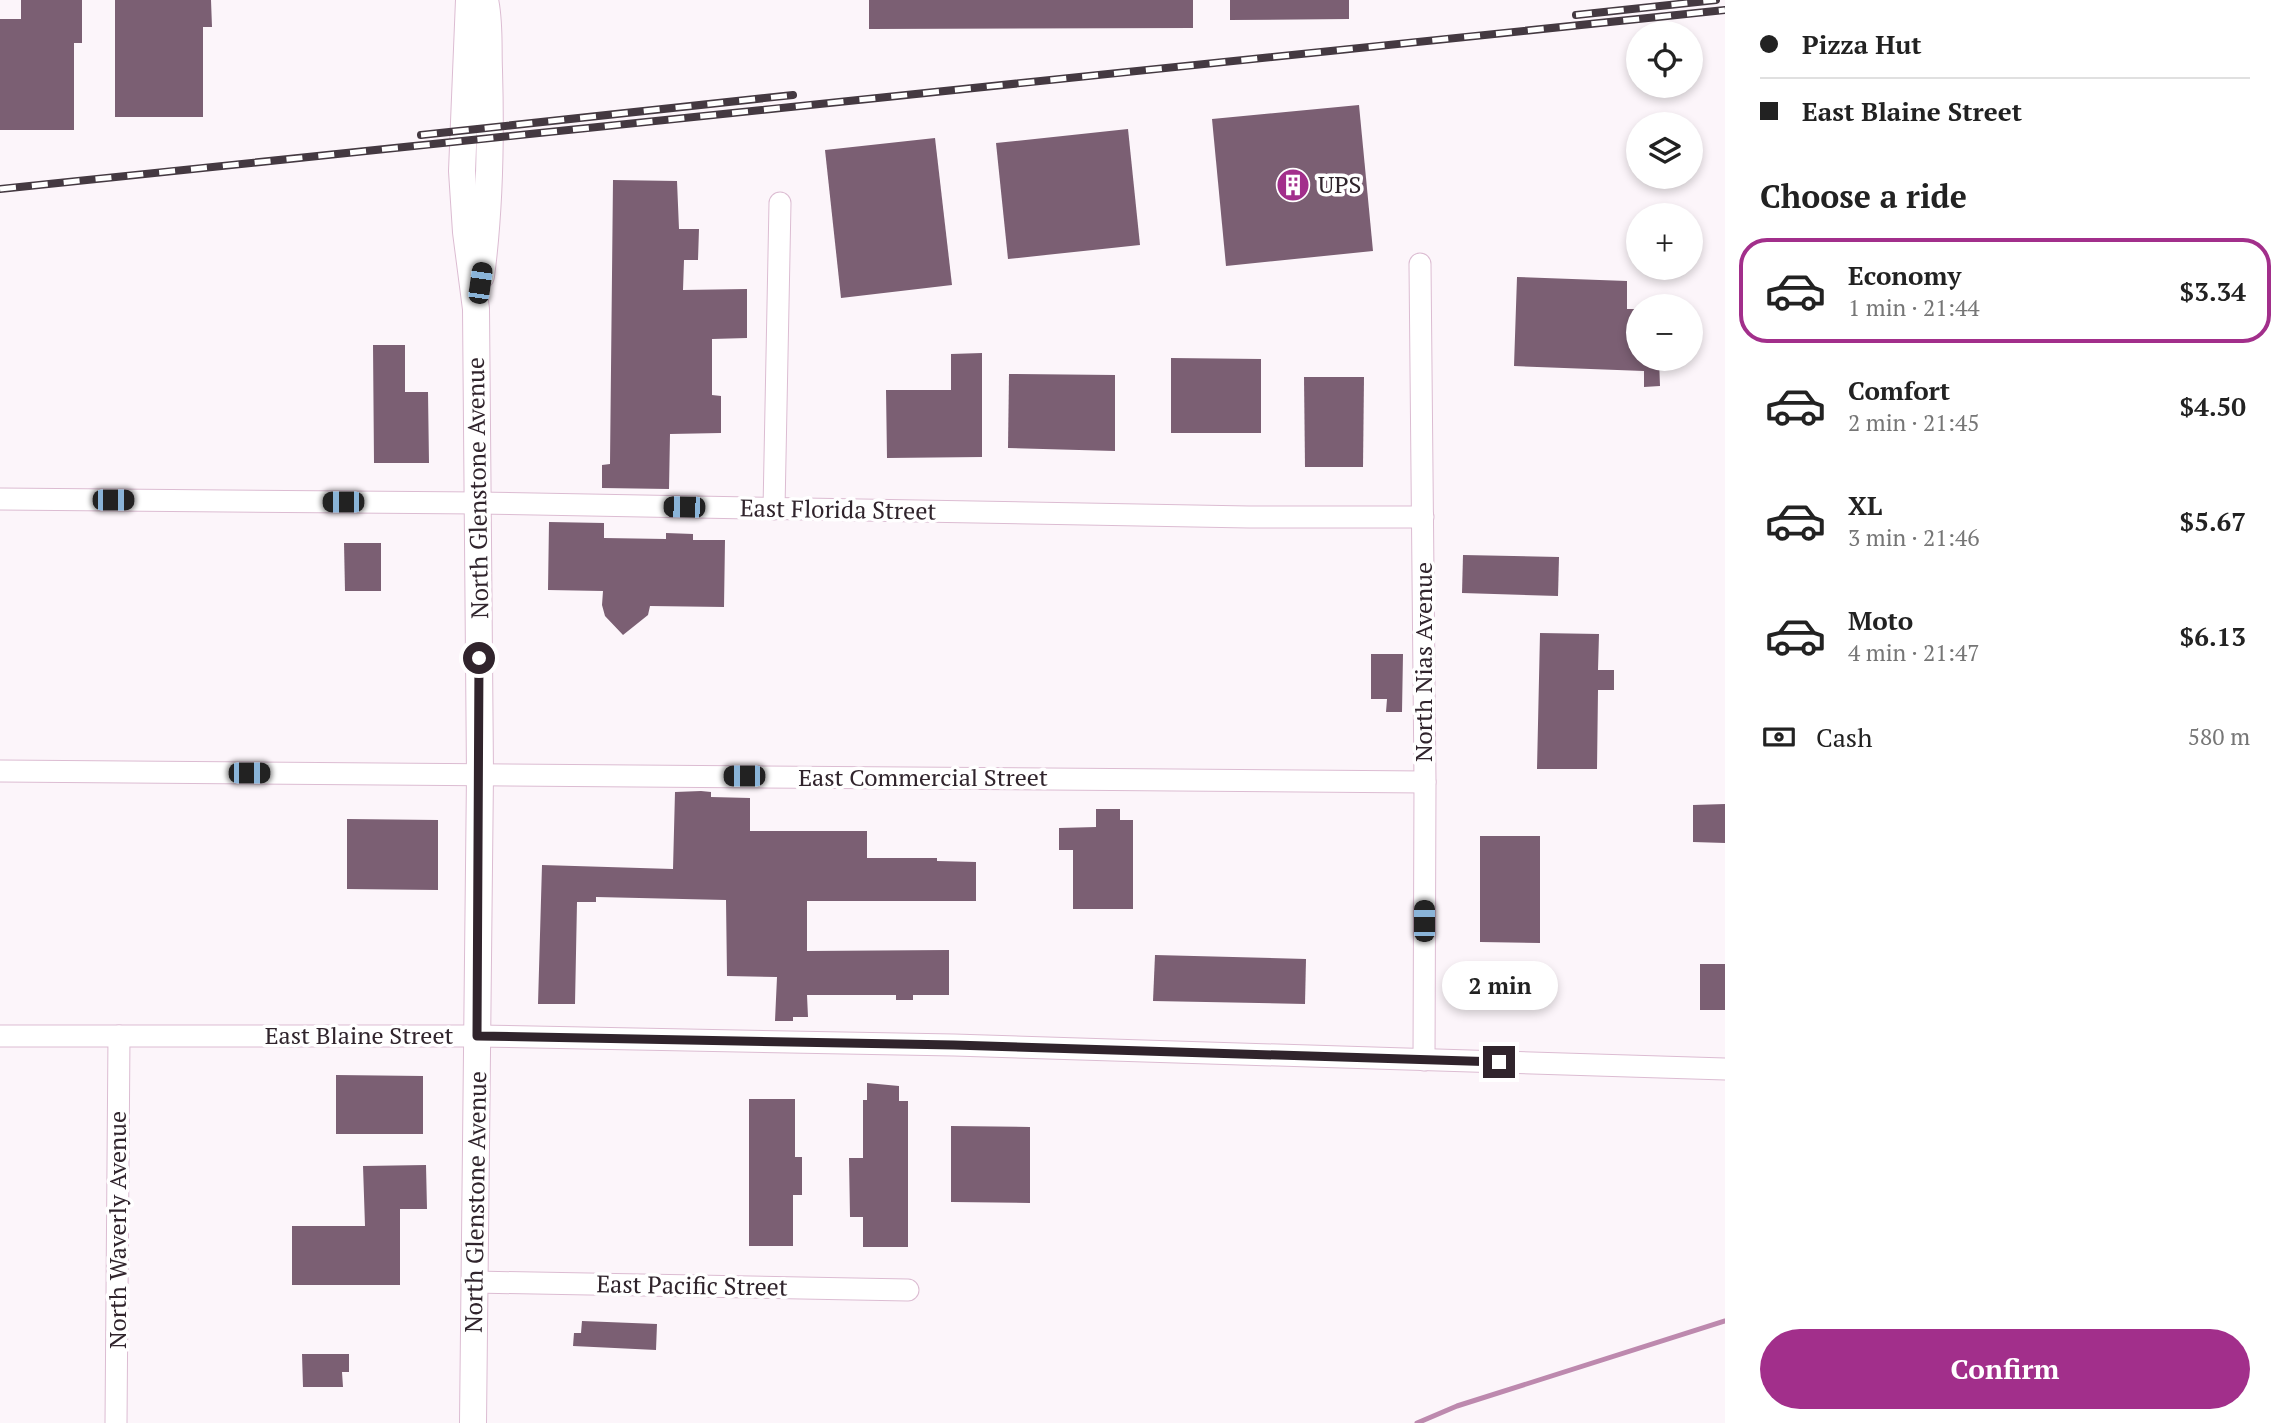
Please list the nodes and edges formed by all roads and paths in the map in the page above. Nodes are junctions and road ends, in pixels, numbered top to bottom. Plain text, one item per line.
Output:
1 (469, 0) edge
2 (485, 0) edge
3 (780, 203) dead end
4 (1420, 264) dead end
5 (476, 309) junction
6 (0, 499) edge
7 (478, 503) junction
8 (774, 509) junction
9 (1423, 517) junction
10 (0, 771) edge
11 (480, 774) junction
12 (1425, 782) junction
13 (0, 1036) edge
14 (119, 1036) junction
15 (477, 1036) junction
16 (1424, 1060) junction
17 (1725, 1069) edge
18 (475, 1282) junction
19 (908, 1290) dead end
20 (116, 1423) edge
21 (473, 1423) edge

1 - 5 main road, North Glenstone Avenue
2 - 5 main road, North Glenstone Avenue
3 - 8 street
4 - 9 street, North Nias Avenue
5 - 7 main road, North Glenstone Avenue
6 - 7 street, East Florida Street
7 - 8 street, East Florida Street
7 - 11 main road, North Glenstone Avenue
8 - 9 street, East Florida Street
9 - 12 street, North Nias Avenue
10 - 11 street, East Commercial Street
11 - 12 street, East Commercial Street
11 - 15 main road, North Glenstone Avenue
12 - 16 street, North Nias Avenue
13 - 14 street, East Blaine Street
14 - 15 street, East Blaine Street
14 - 20 street, North Waverly Avenue
15 - 16 street, East Blaine Street
15 - 18 main road, North Glenstone Avenue
16 - 17 street, East Blaine Street
18 - 19 street, East Pacific Street
18 - 21 main road, North Glenstone Avenue

